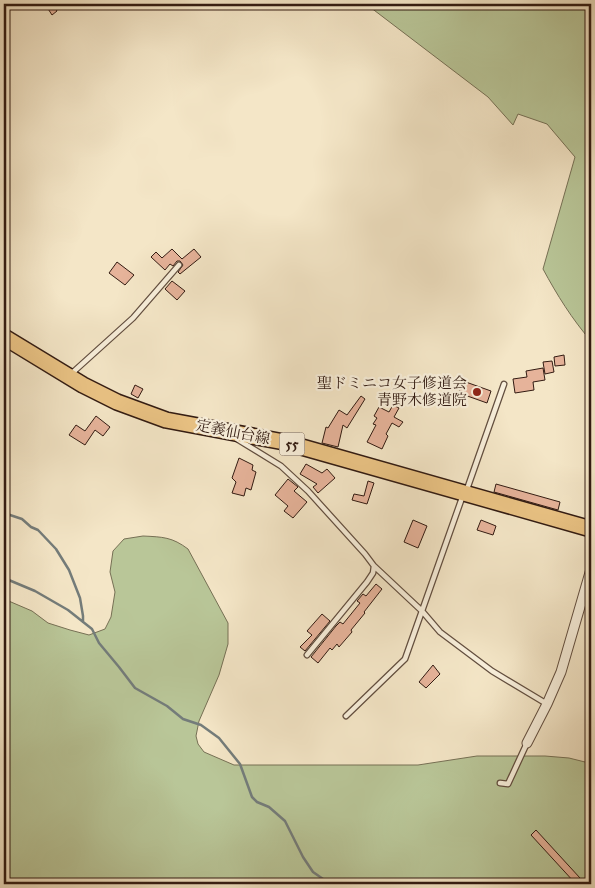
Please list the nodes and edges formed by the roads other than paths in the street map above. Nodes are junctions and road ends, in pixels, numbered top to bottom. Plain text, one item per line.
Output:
1 (179, 265) dead end
2 (4, 337) edge
3 (69, 376) junction
4 (504, 384) dead end
5 (224, 430) junction
6 (465, 493) junction
7 (591, 529) edge
8 (374, 566) junction
9 (591, 569) edge
10 (422, 611) junction
11 (307, 655) dead end
12 (548, 704) junction
13 (346, 716) dead end
14 (527, 743) joint
15 (500, 783) dead end

1 - 3 lane
2 - 3 main road, 定義仙台線 / 55
3 - 5 main road, 定義仙台線 / 55
4 - 6 lane
5 - 6 main road, 定義仙台線 / 55
5 - 8 lane
6 - 7 main road, 定義仙台線 / 55
6 - 10 lane
8 - 10 lane
8 - 11 lane
9 - 12 street
10 - 12 lane
10 - 13 lane
12 - 14 street
14 - 15 lane

